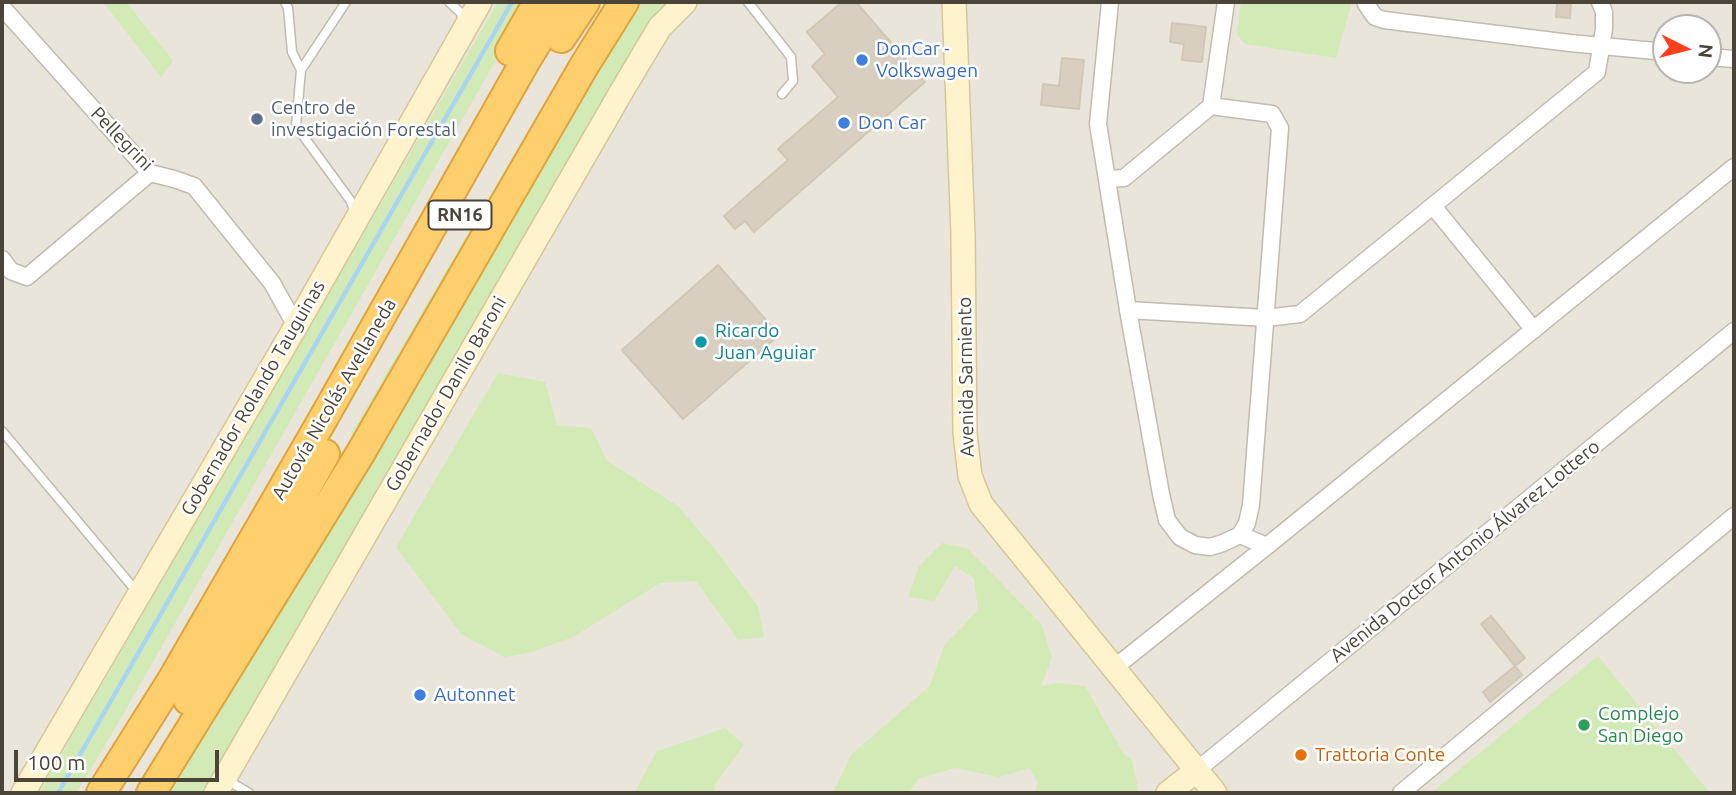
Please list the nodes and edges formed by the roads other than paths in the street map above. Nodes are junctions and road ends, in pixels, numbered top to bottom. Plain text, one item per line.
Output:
1 (285, 2) edge
2 (346, 2) edge
3 (449, 2) edge
4 (480, 2) edge
5 (538, 2) edge
6 (562, 2) edge
7 (585, 2) edge
8 (624, 2) edge
9 (685, 2) edge
10 (748, 2) edge
11 (954, 2) edge
12 (1110, 2) edge
13 (1219, 2) edge
14 (1226, 2) edge
15 (1367, 2) edge
16 (1600, 2) edge
17 (2, 7) edge
18 (465, 29) junction
19 (1601, 46) junction
20 (1652, 51) edge
21 (301, 70) junction
22 (782, 94) dead end
23 (1212, 106) junction
24 (1734, 167) edge
25 (150, 173) junction
26 (1107, 179) junction
27 (1433, 206) junction
28 (357, 218) junction
29 (2, 259) edge
30 (1128, 310) junction
31 (1266, 318) junction
32 (296, 326) junction
33 (1534, 330) junction
34 (1734, 331) edge
35 (2, 431) edge
36 (1734, 516) edge
37 (1240, 535) junction
38 (1267, 546) junction
39 (139, 594) junction
40 (1114, 668) junction
41 (1196, 771) junction
42 (220, 786) edge
43 (23, 793) edge
44 (92, 793) edge
45 (101, 793) edge
46 (142, 793) edge
47 (151, 793) edge
48 (249, 793) edge
49 (1168, 793) edge
50 (1215, 793) edge
51 (1401, 793) edge

1 - 21 lane
2 - 21 lane
3 - 18 lane
4 - 18 street, Gobernador Rolando Tauguinas
5 - 44 highway
6 - 45 highway, Autovía Nicolás Avellaneda / RN16
7 - 46 highway, Autovía Nicolás Avellaneda / RN16
8 - 47 highway
9 - 42 street, Gobernador Danilo Baroni
10 - 22 lane
11 - 40 street, Avenida Sarmiento
12 - 26 street
13 - 14 street
14 - 23 street
15 - 19 street
16 - 19 street
17 - 25 street, Pellegrini
18 - 28 street, Gobernador Rolando Tauguinas
19 - 20 street
19 - 27 street
21 - 28 lane
23 - 26 street
23 - 31 street
24 - 33 street
25 - 29 street
25 - 32 street, Pellegrini
26 - 30 street
27 - 31 street
27 - 33 street
28 - 32 street, Gobernador Rolando Tauguinas
30 - 31 street
30 - 37 street
31 - 37 street
32 - 39 street, Gobernador Rolando Tauguinas
33 - 38 street
34 - 41 street, Avenida Doctor Antonio Álvarez Lottero
35 - 39 lane
36 - 51 street
37 - 38 street
38 - 40 street
39 - 43 street, Gobernador Rolando Tauguinas
40 - 41 street, Avenida Sarmiento
41 - 49 street
41 - 50 street, Avenida Sarmiento
42 - 48 lane

